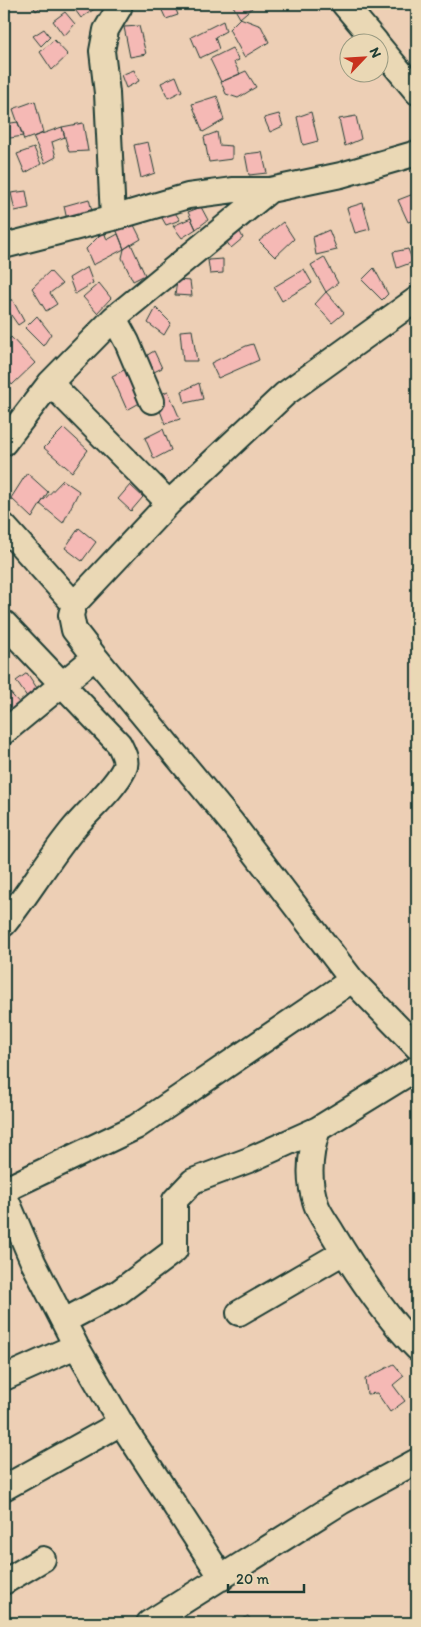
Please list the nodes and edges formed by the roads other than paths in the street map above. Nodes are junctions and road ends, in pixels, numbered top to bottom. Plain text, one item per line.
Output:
1 (120, 4) edge
2 (344, 4) edge
3 (368, 32) edge
4 (388, 58) edge
5 (417, 92) edge
6 (417, 153) edge
7 (270, 190) junction
8 (113, 218) junction
9 (4, 246) edge
10 (417, 299) edge
11 (114, 318) junction
12 (50, 383) junction
13 (152, 401) dead end
14 (4, 443) edge
15 (169, 503) junction
16 (4, 526) edge
17 (74, 604) junction
18 (4, 623) edge
19 (95, 657) junction
20 (62, 685) junction
21 (4, 732) edge
22 (4, 924) edge
23 (352, 980) junction
24 (417, 1047) edge
25 (417, 1068) edge
26 (318, 1129) junction
27 (4, 1190) edge
28 (4, 1194) edge
29 (344, 1252) junction
30 (239, 1313) dead end
31 (64, 1321) junction
32 (76, 1346) junction
33 (417, 1348) edge
34 (4, 1378) edge
35 (121, 1423) junction
36 (417, 1461) edge
37 (4, 1488) edge
38 (43, 1559) dead end
39 (222, 1578) junction
40 (4, 1582) edge
41 (149, 1623) edge

1 - 8 street
2 - 3 street
4 - 5 street
6 - 7 street
7 - 8 street
7 - 11 street
8 - 9 street
10 - 15 street
11 - 12 street
11 - 13 street
12 - 14 street
12 - 15 street
15 - 17 street
16 - 17 street
17 - 19 street
18 - 20 street
19 - 20 street
19 - 23 street
20 - 21 street
20 - 22 street
23 - 24 street
23 - 27 street
25 - 26 street
26 - 29 street
26 - 31 street
28 - 31 street
29 - 30 street
29 - 33 street
31 - 32 street
32 - 34 street
32 - 35 street
35 - 37 street
35 - 39 street
36 - 39 street
38 - 40 street
39 - 41 street

